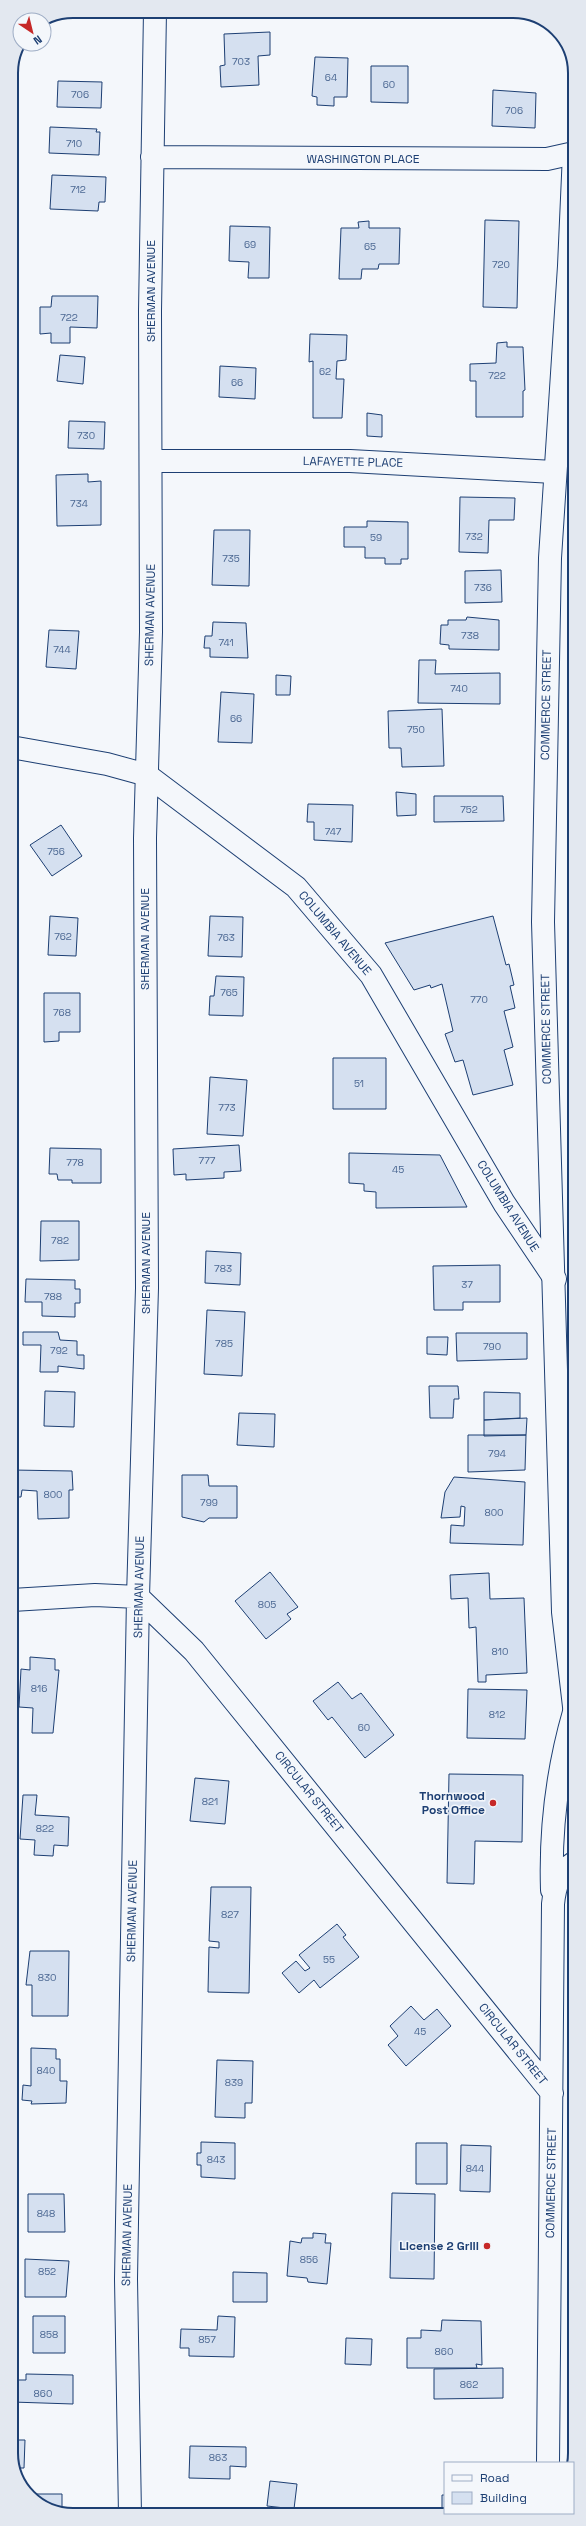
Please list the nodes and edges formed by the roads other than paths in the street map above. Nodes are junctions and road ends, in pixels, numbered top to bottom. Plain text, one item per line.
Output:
1 (155, 18) edge
2 (568, 154) edge
3 (152, 157) junction
4 (568, 292) edge
5 (152, 461) junction
6 (554, 472) junction
7 (18, 748) edge
8 (147, 775) junction
9 (555, 1279) junction
10 (138, 1597) junction
11 (18, 1600) edge
12 (568, 1658) edge
13 (568, 1735) edge
14 (568, 1868) edge
15 (553, 1904) junction
16 (552, 2093) junction
17 (548, 2462) edge
18 (130, 2508) edge

1 - 3 street, SHERMAN AVENUE
2 - 3 street, WASHINGTON PLACE
3 - 5 street, SHERMAN AVENUE
4 - 6 street, COMMERCE STREET
5 - 6 street, LAFAYETTE PLACE
5 - 8 street, SHERMAN AVENUE
6 - 9 street, COMMERCE STREET
7 - 8 street, COLUMBIA AVENUE
8 - 9 street, COLUMBIA AVENUE
8 - 10 street, SHERMAN AVENUE
9 - 12 street, COMMERCE STREET
10 - 11 street
10 - 16 street, CIRCULAR STREET
10 - 18 street, SHERMAN AVENUE
13 - 15 street, COMMERCE STREET
14 - 15 street, COMMERCE STREET
15 - 16 street, COMMERCE STREET
16 - 17 street, COMMERCE STREET

